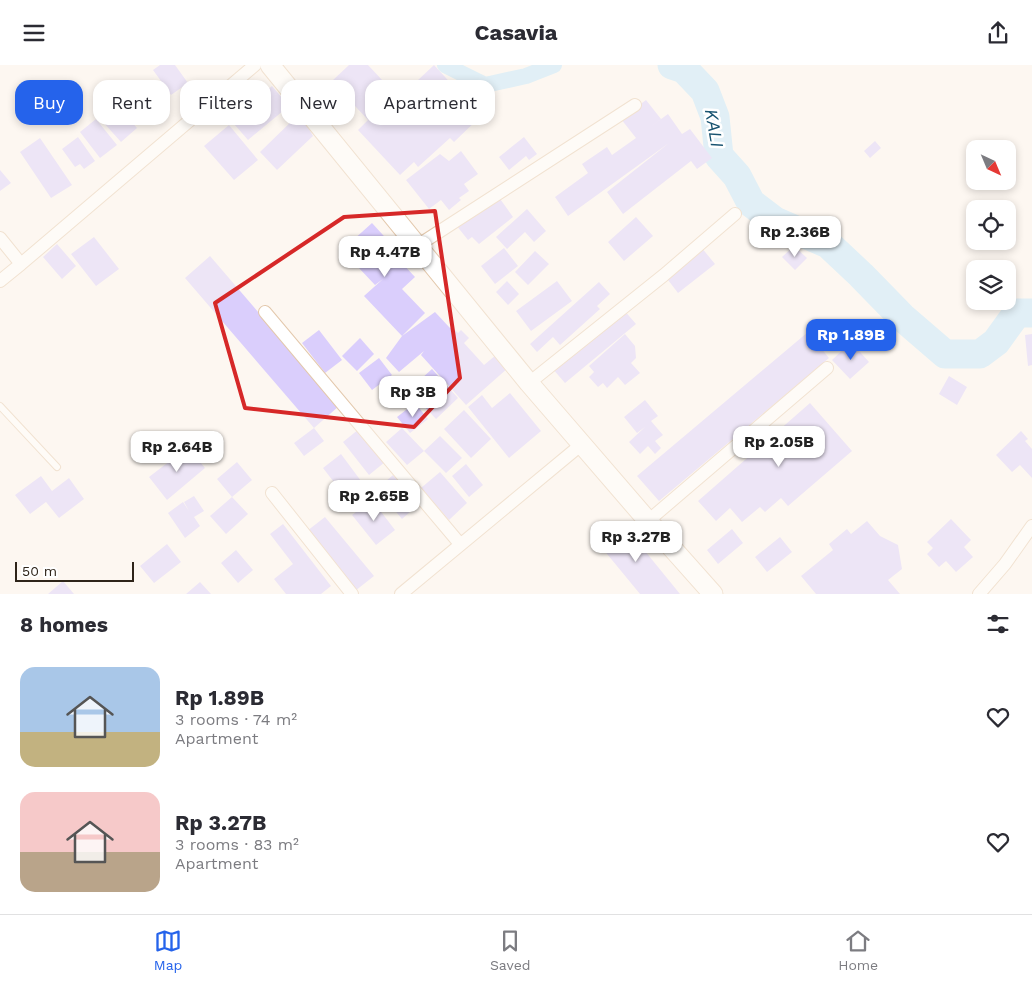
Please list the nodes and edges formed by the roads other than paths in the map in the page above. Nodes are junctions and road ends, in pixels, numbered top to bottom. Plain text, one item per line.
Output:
1 (255, 65) edge
2 (270, 65) edge
3 (635, 105) dead end
4 (735, 214) dead end
5 (0, 238) edge
6 (417, 246) junction
7 (21, 265) junction
8 (0, 281) edge
9 (265, 312) dead end
10 (827, 368) dead end
11 (529, 383) junction
12 (0, 406) edge
13 (582, 444) junction
14 (57, 467) dead end
15 (272, 493) dead end
16 (648, 521) junction
17 (1032, 526) edge
18 (460, 545) junction
19 (352, 594) edge
20 (401, 594) edge
21 (713, 594) edge
22 (979, 594) edge

1 - 7 street
2 - 6 street
3 - 6 street
4 - 11 street
5 - 7 street
6 - 11 street
7 - 8 street
9 - 18 street
10 - 16 street
11 - 13 street
12 - 14 lane
13 - 16 street
13 - 18 street
15 - 19 street
16 - 21 street
17 - 22 street
18 - 20 street

